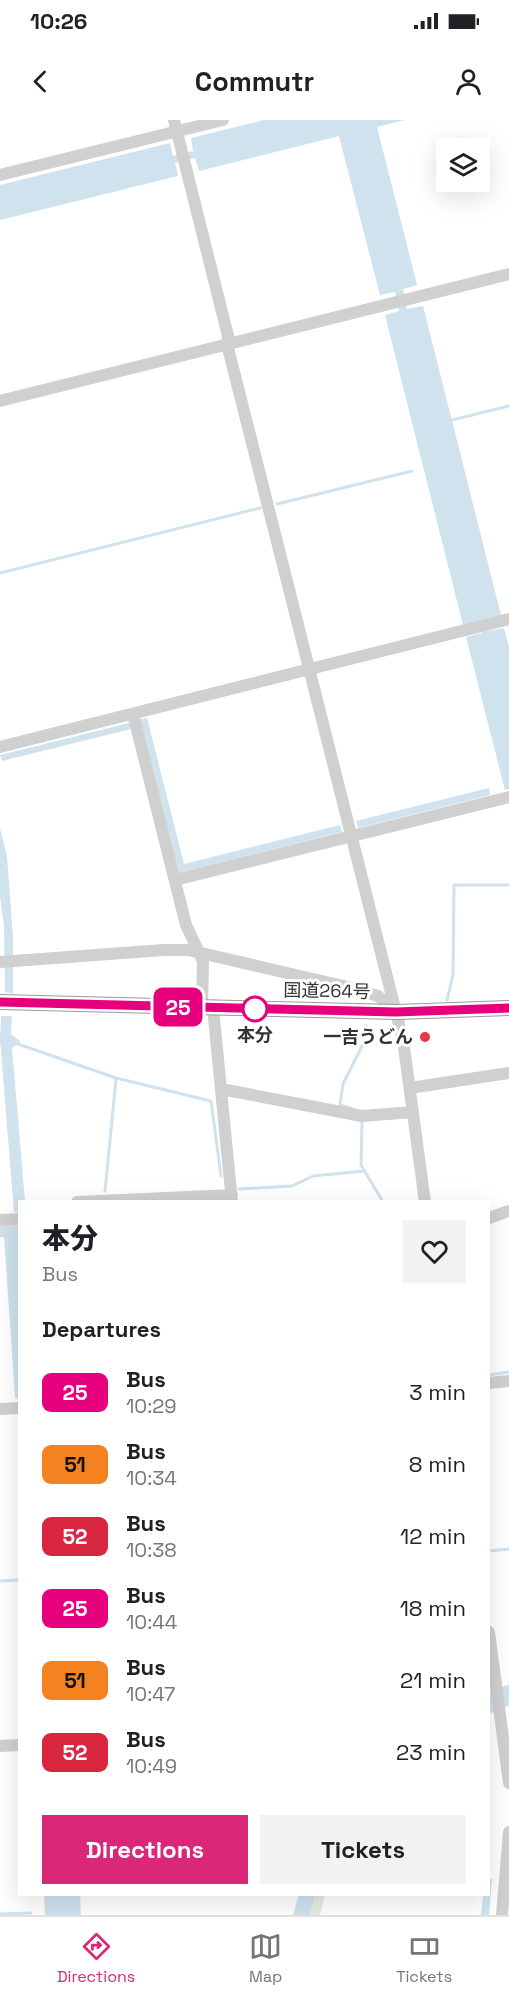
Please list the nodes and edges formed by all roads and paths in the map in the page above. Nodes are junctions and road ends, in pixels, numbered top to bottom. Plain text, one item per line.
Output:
1 (223, 120) edge
2 (176, 126) edge
3 (0, 175) edge
4 (509, 274) edge
5 (227, 344) junction
6 (0, 401) edge
7 (509, 619) edge
8 (309, 670) junction
9 (134, 714) junction
10 (0, 747) edge
11 (509, 797) edge
12 (351, 837) junction
13 (175, 880) junction
14 (198, 952) junction
15 (6, 962) edge
16 (0, 1002) edge
17 (207, 1008) junction
18 (509, 1008) edge
19 (396, 1012) junction
20 (509, 1073) edge
21 (410, 1088) junction
22 (221, 1089) junction
23 (413, 1112) junction
24 (232, 1198) edge
25 (154, 1200) edge
26 (425, 1200) edge
27 (509, 1211) edge
28 (490, 1218) edge
29 (18, 1219) edge
30 (0, 1220) edge
31 (509, 1381) edge
32 (490, 1383) edge
33 (17, 1408) edge
34 (0, 1409) edge
35 (490, 1648) edge
36 (492, 1680) edge
37 (18, 1745) edge
38 (0, 1746) edge
39 (509, 1783) edge
40 (509, 1832) edge
41 (507, 1890) edge
42 (502, 1915) edge

1 - 2 street
2 - 3 street
2 - 5 street
4 - 5 street
5 - 6 street
5 - 8 street
7 - 8 street
8 - 9 street
8 - 12 street
9 - 10 street
9 - 13 street
11 - 12 street
12 - 13 street
12 - 19 street
13 - 14 street
14 - 15 street
14 - 17 street
14 - 19 street
16 - 17 highway, 国道264号
17 - 19 highway, 国道264号
17 - 22 street
18 - 19 highway, 国道264号
19 - 21 street
20 - 21 street
21 - 23 street
22 - 23 street
22 - 24 street
23 - 26 street
24 - 25 street
27 - 28 street
29 - 30 street
31 - 32 street
33 - 34 street
35 - 36 street
36 - 39 street
37 - 38 street
40 - 41 street
41 - 42 street

